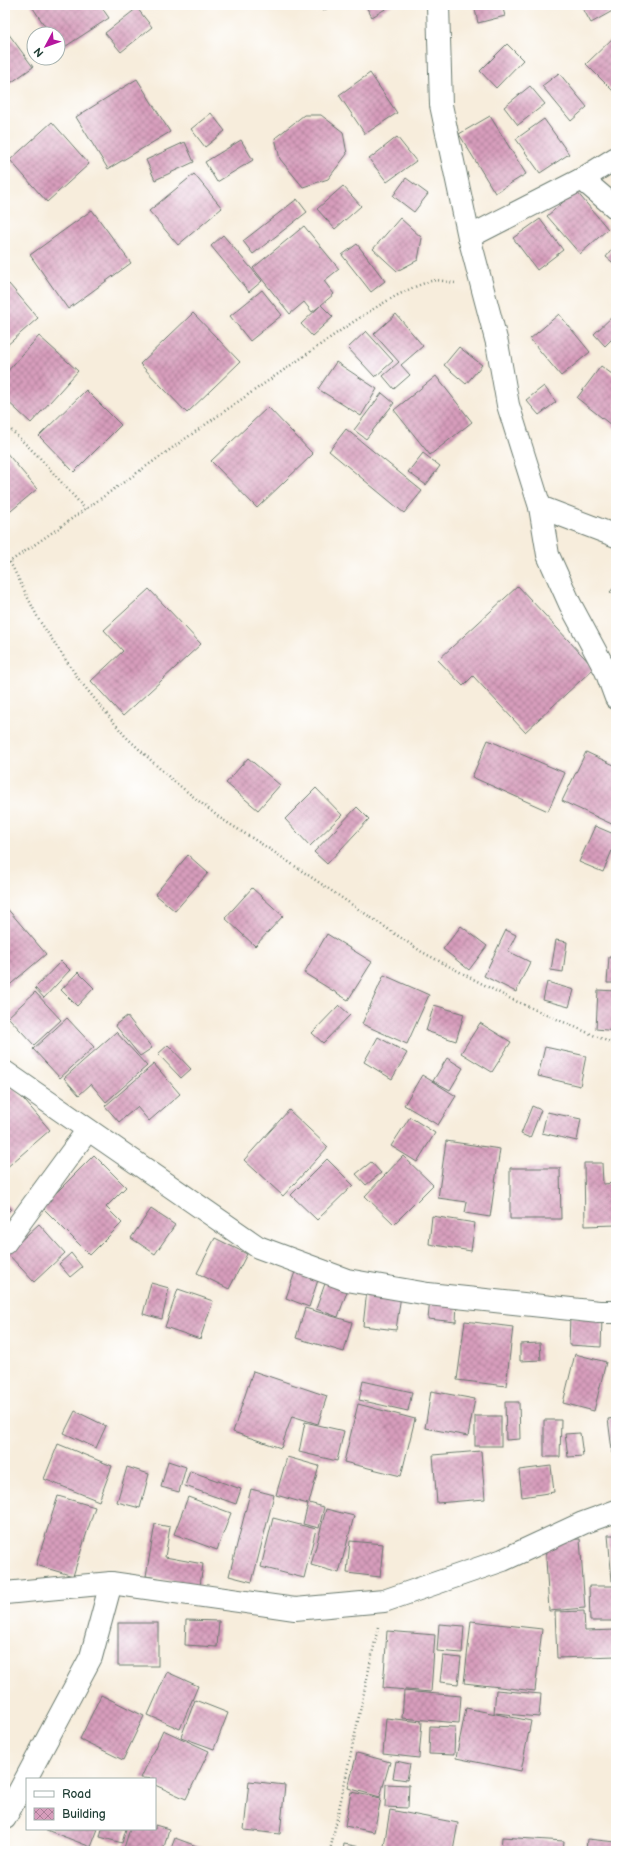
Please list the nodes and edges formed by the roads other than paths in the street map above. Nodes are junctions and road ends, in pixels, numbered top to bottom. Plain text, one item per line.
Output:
1 (438, 5) edge
2 (616, 158) edge
3 (582, 179) junction
4 (616, 208) edge
5 (469, 238) junction
6 (540, 507) junction
7 (616, 536) edge
8 (616, 698) edge
9 (5, 1072) edge
10 (87, 1130) junction
11 (5, 1243) edge
12 (616, 1312) edge
13 (616, 1512) edge
14 (111, 1583) junction
15 (5, 1593) edge
16 (26, 1778) edge
17 (26, 1779) edge
18 (5, 1818) edge

1 - 5 street
2 - 3 street
3 - 4 street
3 - 5 street
5 - 6 street
6 - 7 street
6 - 8 street
9 - 10 street
10 - 11 street
10 - 12 street
13 - 14 street
14 - 15 street
14 - 16 street
17 - 18 street

